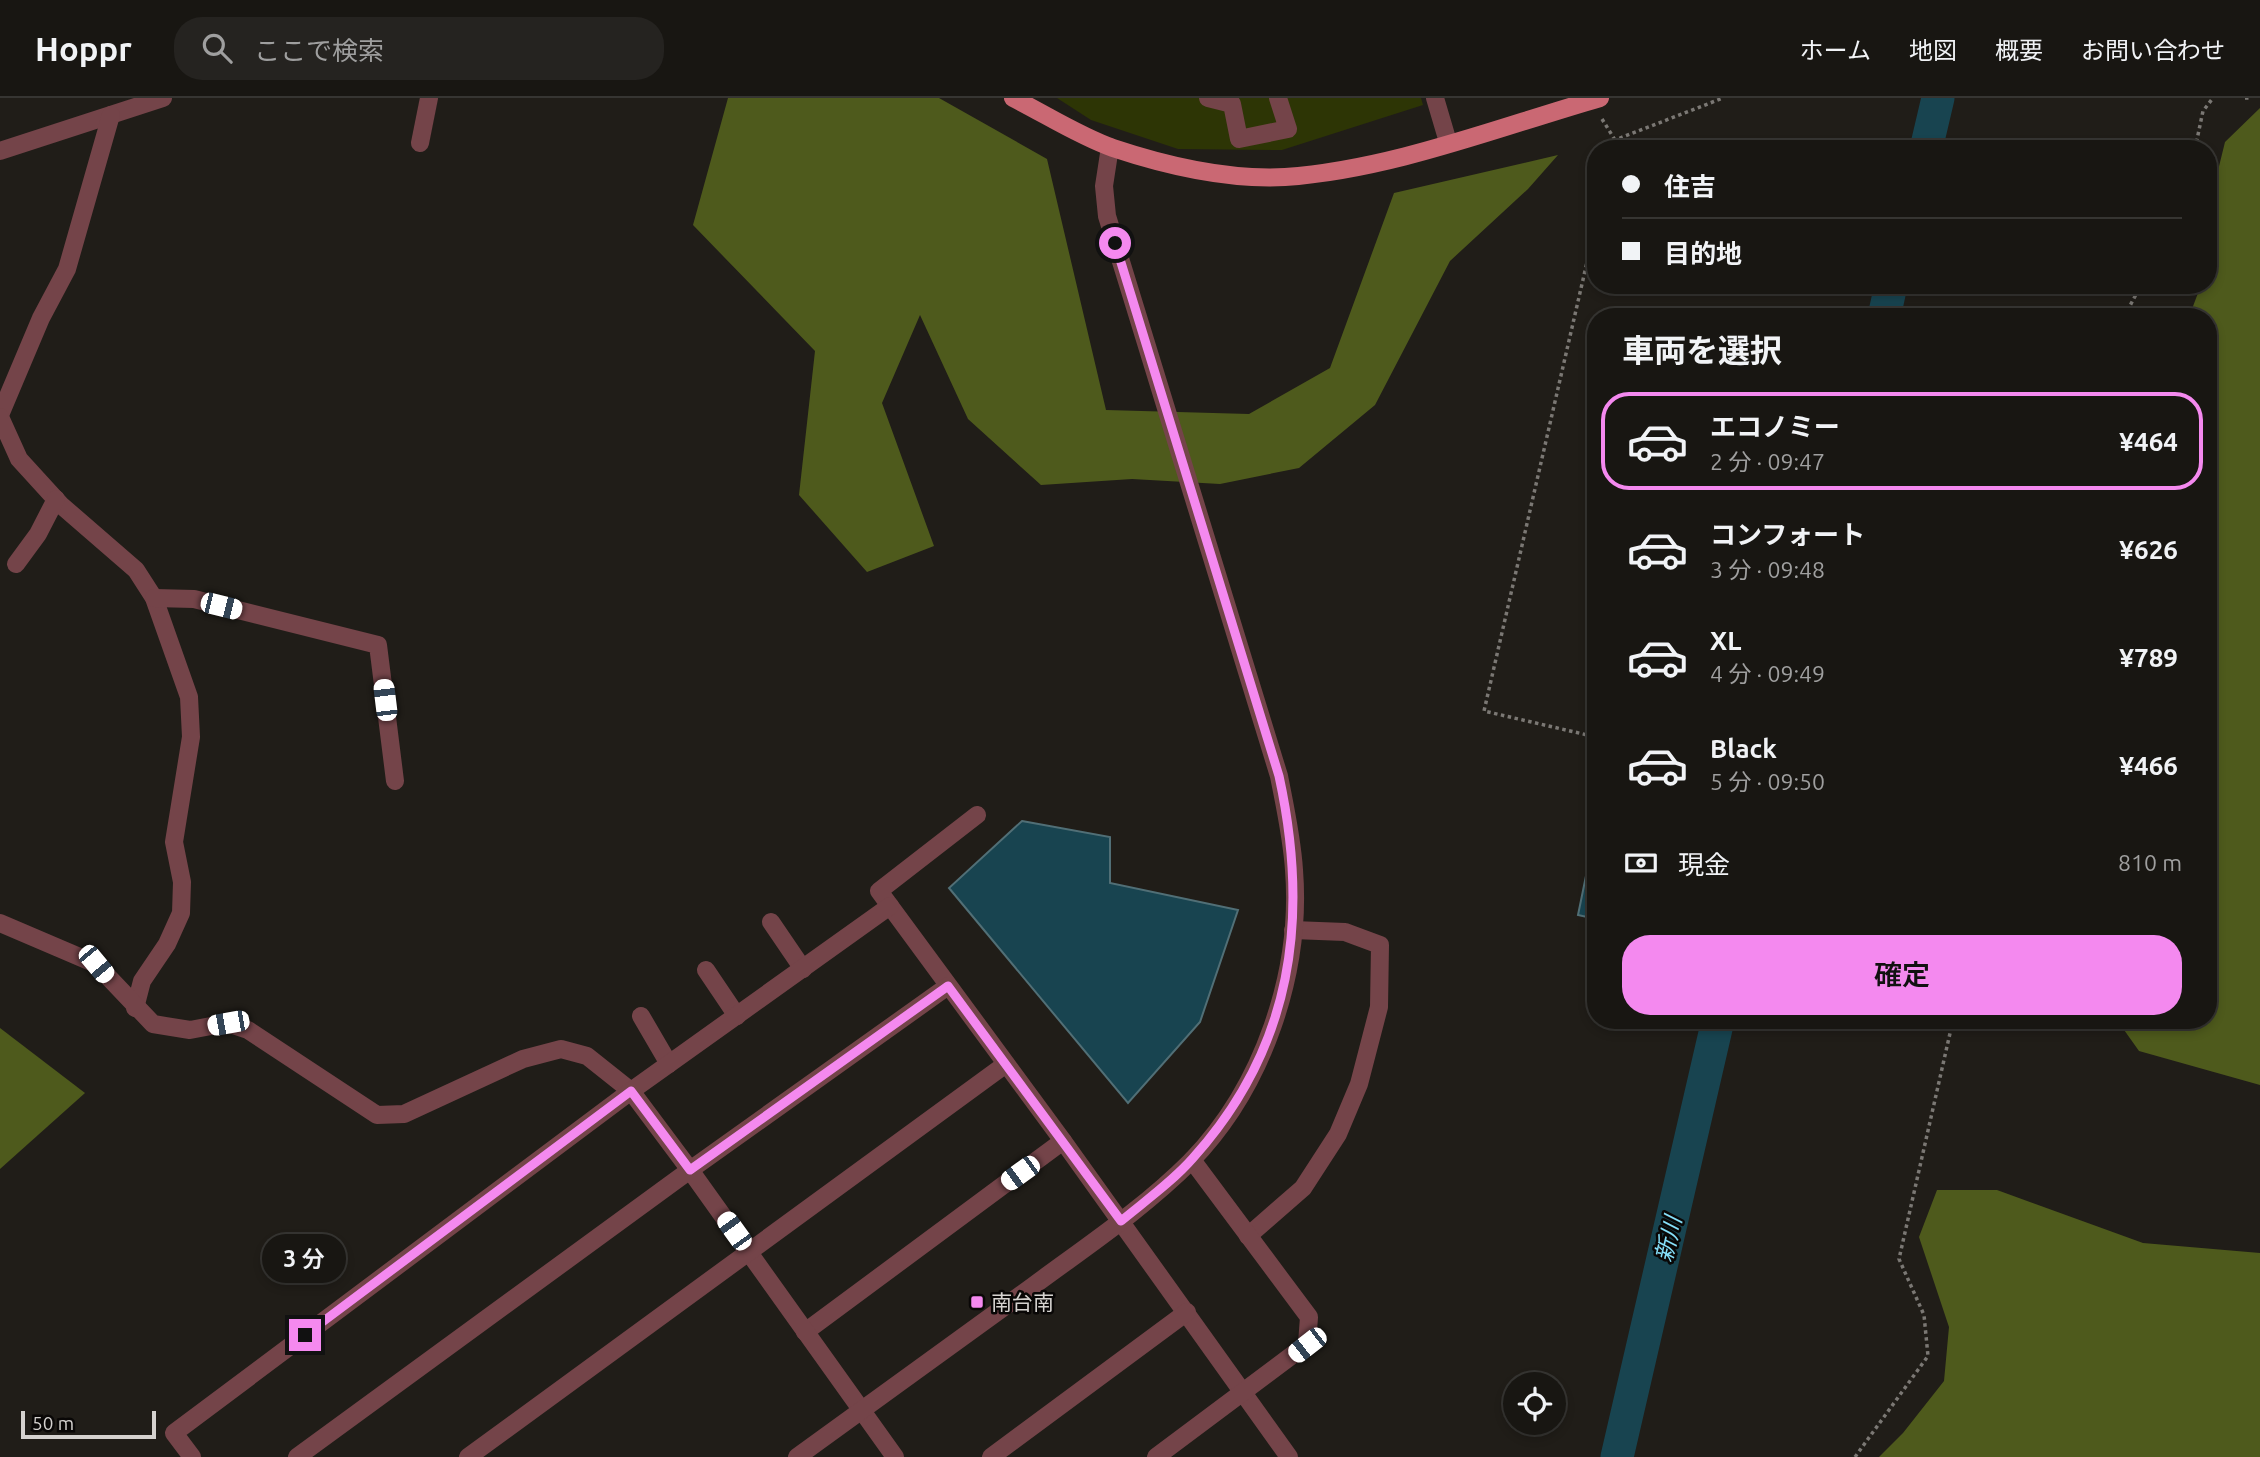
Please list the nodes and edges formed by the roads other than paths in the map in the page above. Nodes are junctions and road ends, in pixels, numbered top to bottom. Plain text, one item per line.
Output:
1 (163, 98) edge
2 (429, 98) edge
3 (1013, 98) edge
4 (1208, 98) edge
5 (1278, 98) edge
6 (1435, 98) edge
7 (1600, 98) edge
8 (111, 115) junction
9 (1448, 142) junction
10 (420, 143) dead end
11 (1110, 147) junction
12 (0, 151) edge
13 (0, 416) edge
14 (56, 499) junction
15 (16, 564) dead end
16 (154, 598) junction
17 (395, 781) dead end
18 (976, 815) dead end
19 (890, 906) junction
20 (772, 922) dead end
21 (0, 923) edge
22 (1293, 930) junction
23 (803, 969) junction
24 (706, 971) dead end
25 (948, 986) junction
26 (135, 1008) junction
27 (641, 1016) dead end
28 (737, 1016) junction
29 (669, 1064) junction
30 (1006, 1064) junction
31 (631, 1091) junction
32 (1063, 1141) junction
33 (1192, 1160) junction
34 (690, 1170) junction
35 (1121, 1221) junction
36 (1248, 1236) junction
37 (749, 1252) junction
38 (1187, 1312) junction
39 (806, 1332) junction
40 (1244, 1393) junction
41 (861, 1410) junction
42 (475, 1455) edge
43 (192, 1457) edge
44 (297, 1457) edge
45 (797, 1457) edge
46 (895, 1457) edge
47 (991, 1457) edge
48 (1156, 1457) edge
49 (1289, 1457) edge

1 - 8 street
2 - 10 street
3 - 11 main road
4 - 5 street
6 - 9 street
7 - 9 main road
8 - 12 street
8 - 13 street
9 - 11 main road
11 - 22 street
13 - 14 street
14 - 15 street
14 - 16 street
16 - 17 street
16 - 26 street
18 - 19 street
19 - 23 street
19 - 25 street
20 - 23 street
21 - 26 street
22 - 33 street
22 - 36 street
23 - 28 street
24 - 28 street
25 - 30 street
25 - 34 street
26 - 31 street
27 - 29 street
28 - 29 street
29 - 31 street
30 - 32 street
30 - 37 street
31 - 34 street
31 - 43 street
32 - 35 street
32 - 39 street
33 - 35 street
33 - 36 street
34 - 37 street
34 - 44 street
35 - 38 street
35 - 41 street
36 - 40 street
37 - 39 street
37 - 42 street
38 - 40 street
38 - 47 street
39 - 41 street
40 - 48 street
40 - 49 street
41 - 45 street
41 - 46 street

